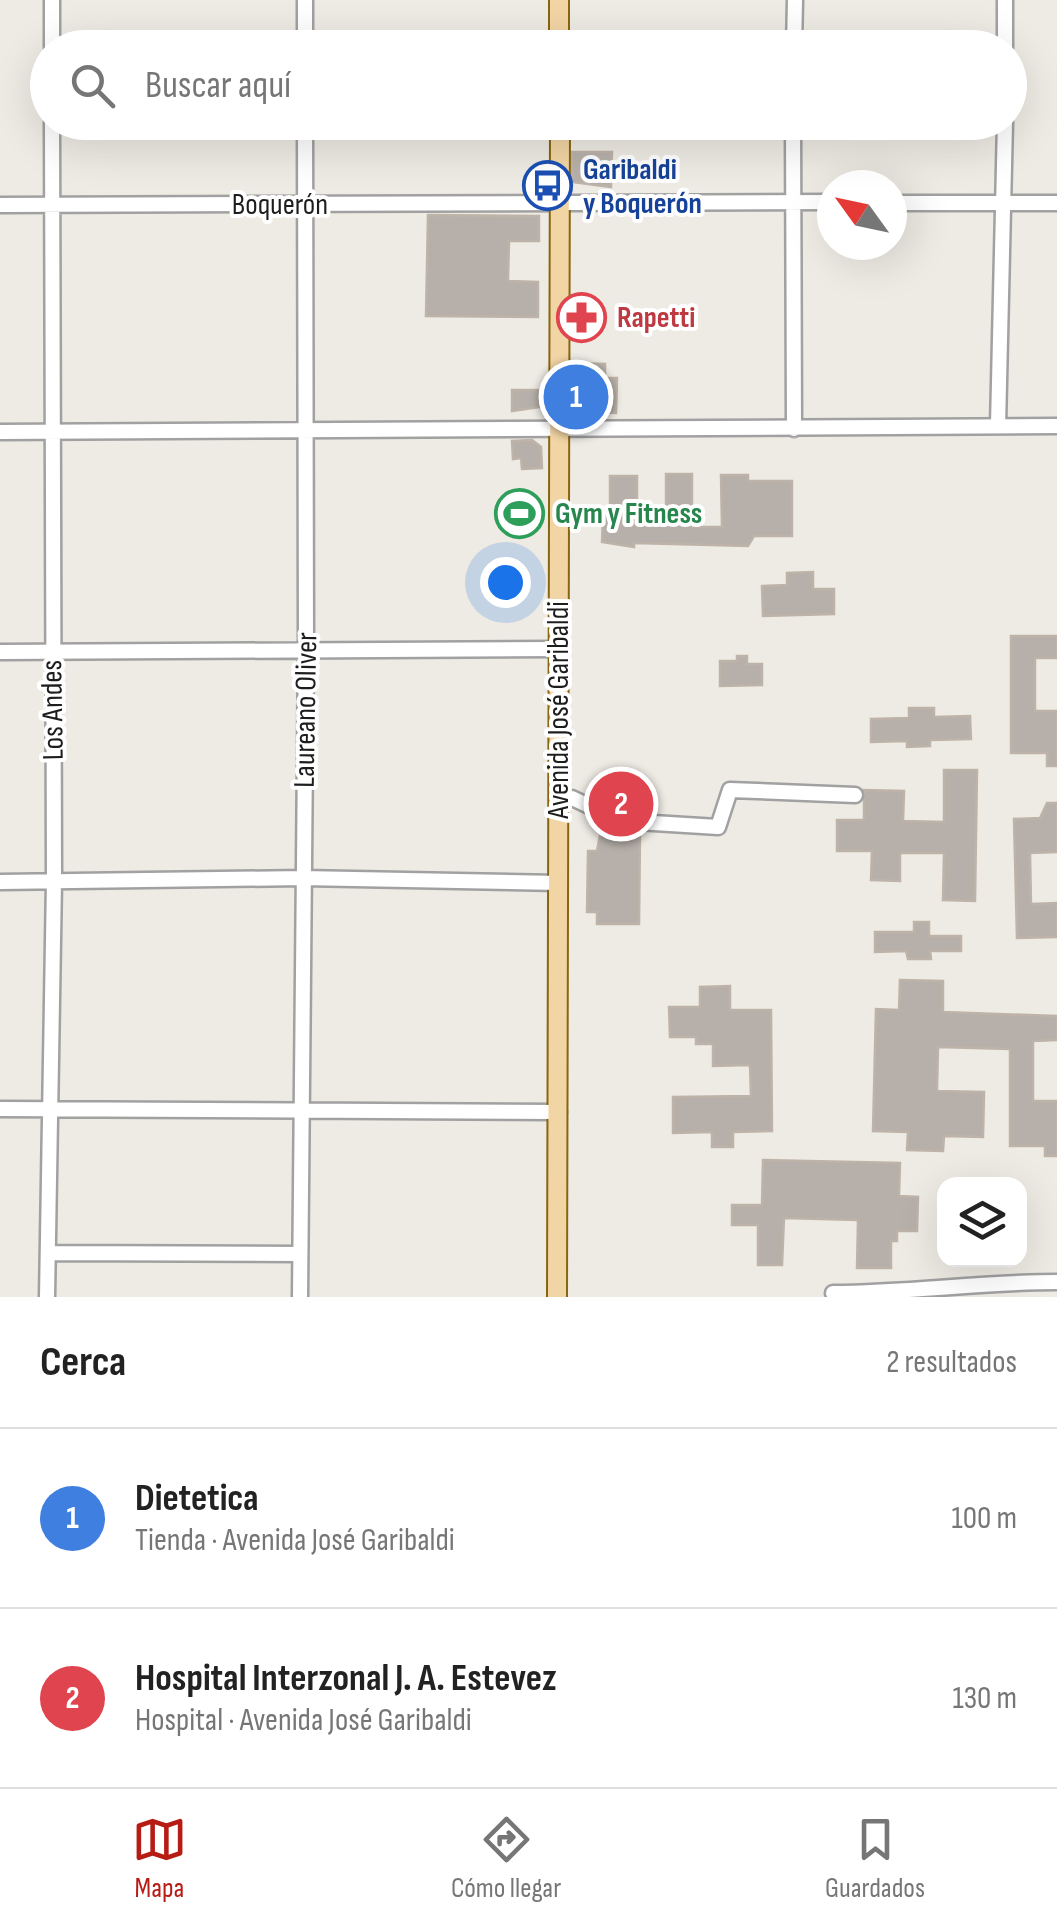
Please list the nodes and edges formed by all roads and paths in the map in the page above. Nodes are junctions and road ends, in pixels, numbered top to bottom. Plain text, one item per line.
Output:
1 (52, 0) edge
2 (305, 0) edge
3 (559, 0) edge
4 (795, 0) edge
5 (1005, 0) edge
6 (52, 30) edge
7 (305, 30) edge
8 (559, 30) edge
9 (794, 30) edge
10 (1005, 30) edge
11 (52, 140) edge
12 (305, 140) edge
13 (560, 140) edge
14 (793, 140) edge
15 (1005, 140) edge
16 (792, 202) junction
17 (817, 202) edge
18 (560, 203) junction
19 (907, 203) edge
20 (1005, 203) junction
21 (0, 204) edge
22 (305, 204) junction
23 (1057, 204) edge
24 (52, 205) junction
25 (998, 426) junction
26 (1057, 426) edge
27 (794, 428) junction
28 (558, 431) junction
29 (0, 432) edge
30 (50, 432) junction
31 (305, 433) junction
32 (557, 649) junction
33 (0, 652) edge
34 (52, 652) junction
35 (306, 652) junction
36 (855, 795) dead end
37 (558, 798) junction
38 (302, 878) junction
39 (54, 881) junction
40 (0, 882) edge
41 (559, 882) junction
42 (0, 1110) edge
43 (48, 1110) junction
44 (300, 1110) junction
45 (559, 1112) junction
46 (48, 1253) junction
47 (300, 1254) junction
48 (1057, 1282) edge
49 (994, 1290) edge
50 (833, 1292) dead end
51 (47, 1297) edge
52 (300, 1297) edge
53 (557, 1297) edge

1 - 6 street
2 - 7 street
3 - 8 main road
4 - 9 street
5 - 10 street
11 - 24 street, Los Andes
12 - 22 street, Laureano Oliver
13 - 18 main road, Avenida José Garibaldi
14 - 16 street
15 - 20 street
16 - 17 street, Boquerón
16 - 18 street, Boquerón
16 - 27 street
18 - 22 street, Boquerón
18 - 28 main road, Avenida José Garibaldi
19 - 20 street
20 - 23 street
20 - 25 street
21 - 24 street, Boquerón
22 - 24 street, Boquerón
22 - 31 street, Laureano Oliver
24 - 30 street, Los Andes
25 - 26 street
25 - 27 street
27 - 28 street
28 - 31 street
28 - 32 main road, Avenida José Garibaldi
29 - 30 street
30 - 31 street
30 - 34 street, Los Andes
31 - 35 street, Laureano Oliver
32 - 35 street
32 - 37 main road, Avenida José Garibaldi
33 - 34 street
34 - 35 street
34 - 39 street, Los Andes
35 - 38 street, Laureano Oliver
36 - 37 street
37 - 41 main road, Avenida José Garibaldi
38 - 39 street
38 - 41 street
38 - 44 street, Laureano Oliver
39 - 40 street
39 - 43 street, Los Andes
41 - 45 main road, Avenida José Garibaldi
42 - 43 street
43 - 44 street
43 - 46 street, Los Andes
44 - 45 street
44 - 47 street, Laureano Oliver
45 - 53 main road, Avenida José Garibaldi
46 - 47 street
46 - 51 street, Los Andes
47 - 52 street, Laureano Oliver
48 - 49 street
49 - 50 street

